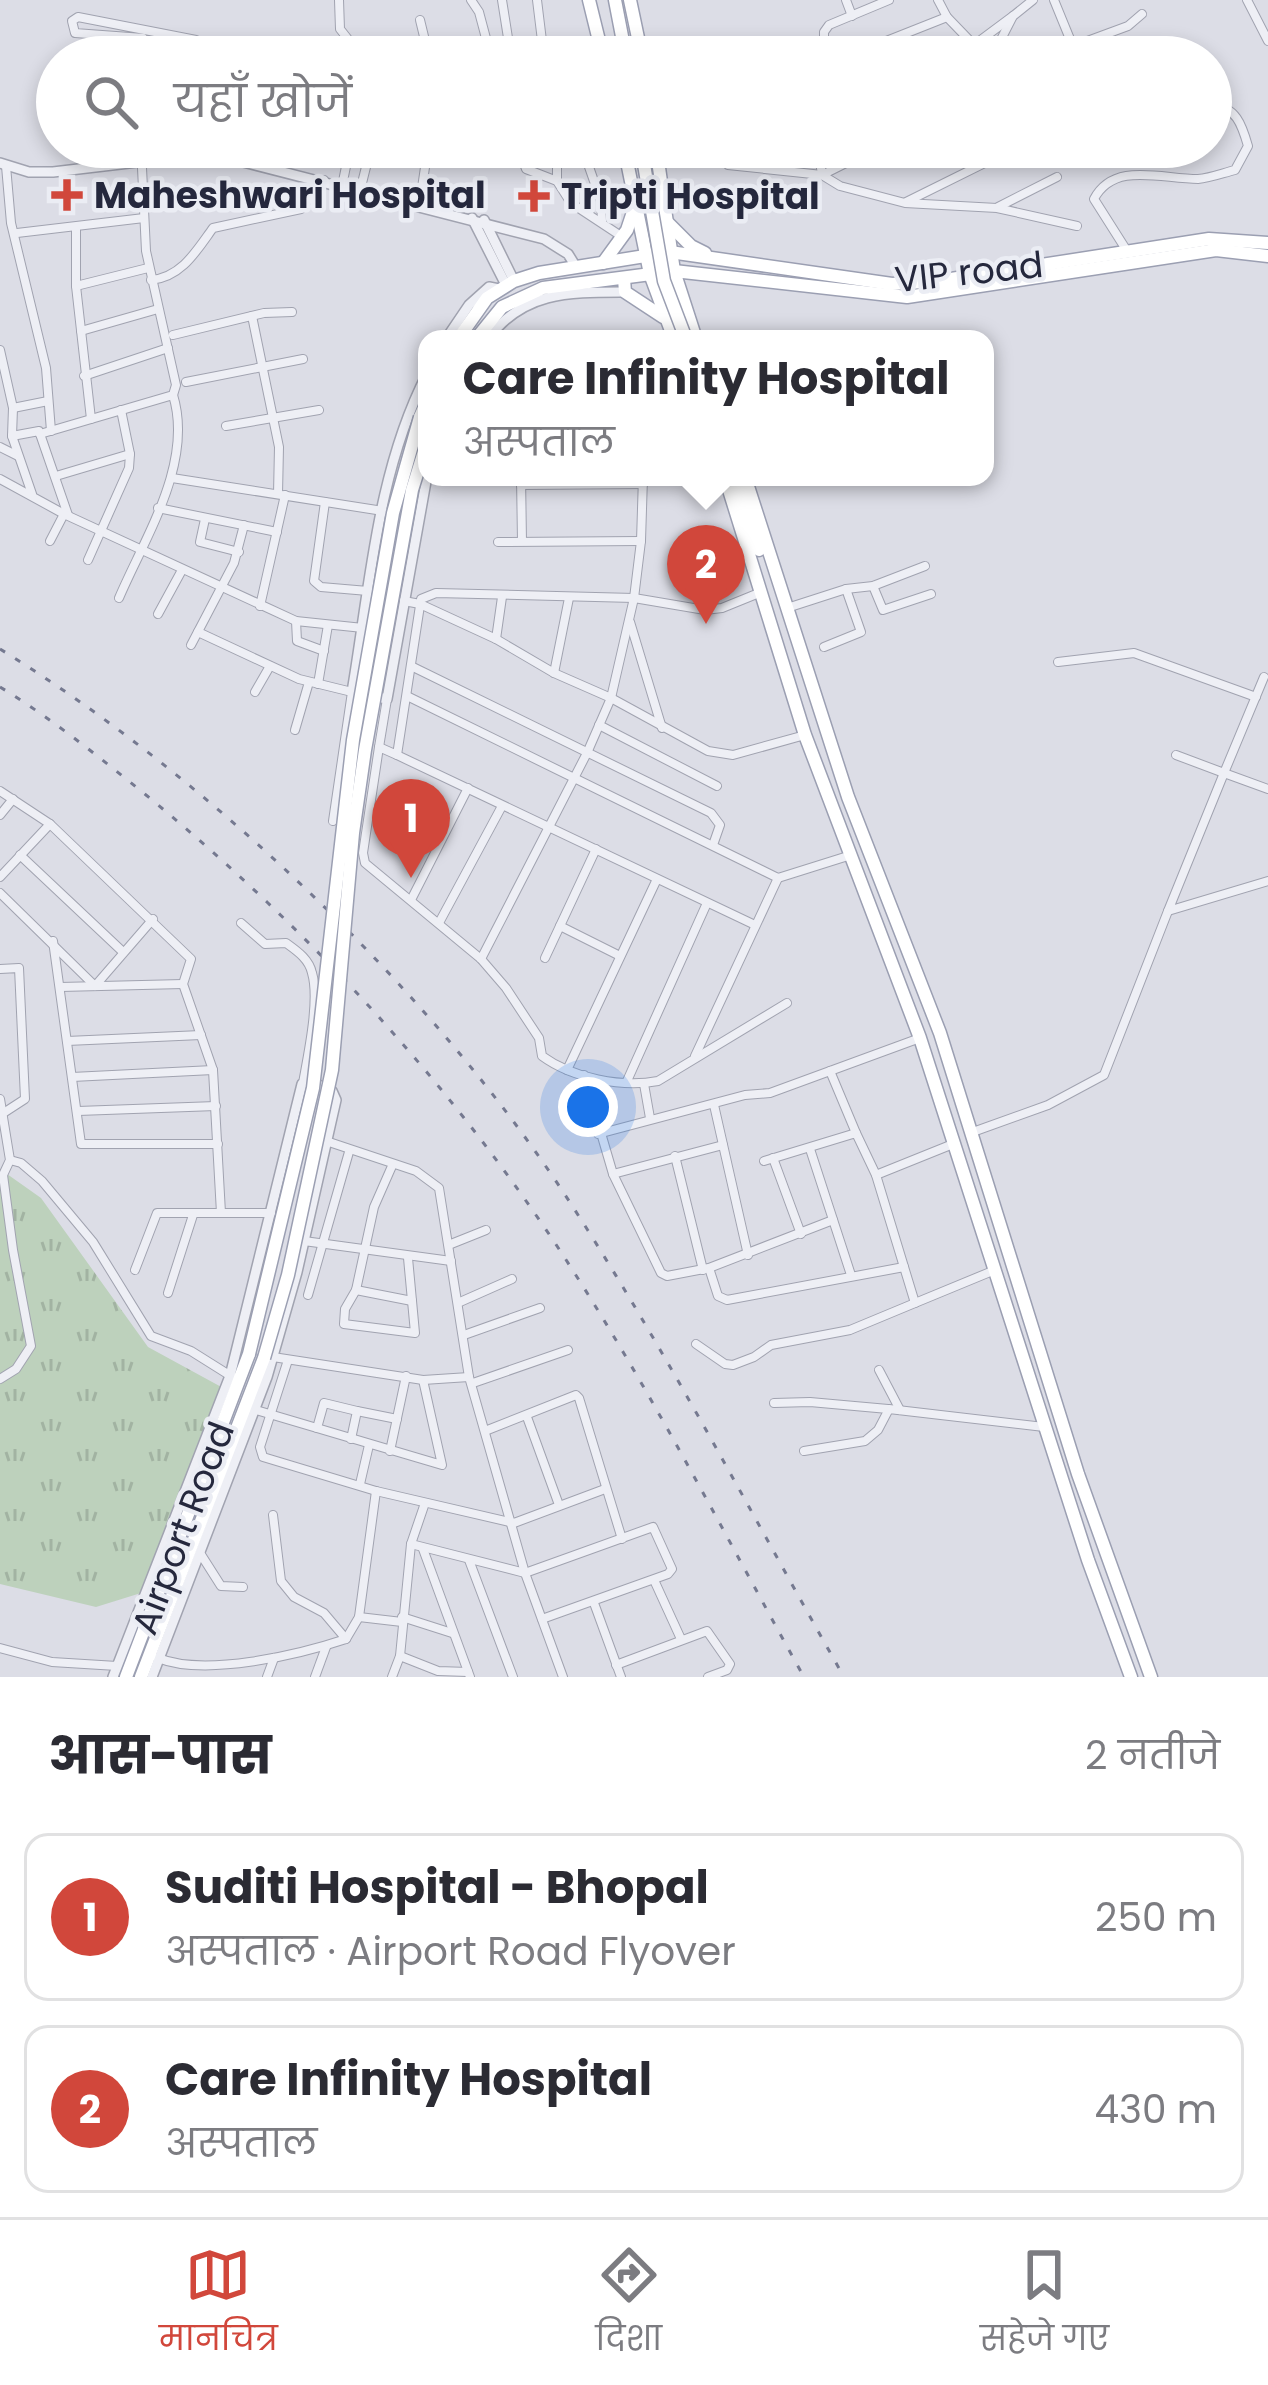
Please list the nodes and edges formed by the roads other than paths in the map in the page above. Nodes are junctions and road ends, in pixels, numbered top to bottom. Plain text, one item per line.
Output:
1 (339, 0) edge
2 (471, 0) edge
3 (502, 0) edge
4 (536, 0) edge
5 (589, 0) edge
6 (615, 0) edge
7 (630, 0) edge
8 (846, 0) edge
9 (890, 0) edge
10 (938, 0) edge
11 (1033, 0) edge
12 (1054, 0) edge
13 (1246, 0) edge
14 (1142, 14) dead end
15 (852, 16) junction
16 (1013, 16) junction
17 (947, 17) junction
18 (420, 20) dead end
19 (116, 36) edge
20 (175, 36) edge
21 (346, 36) edge
22 (424, 36) edge
23 (485, 36) edge
24 (508, 36) edge
25 (541, 36) edge
26 (598, 36) edge
27 (622, 36) edge
28 (638, 36) edge
29 (824, 36) edge
30 (899, 36) edge
31 (965, 36) edge
32 (987, 36) edge
33 (1003, 36) edge
34 (1069, 36) edge
35 (1097, 36) edge
36 (1268, 41) edge
37 (1232, 113) edge
38 (3, 165) edge
39 (92, 168) edge
40 (141, 168) edge
41 (269, 168) edge
42 (346, 168) edge
43 (366, 168) edge
44 (425, 168) edge
45 (526, 168) edge
46 (557, 168) edge
47 (589, 168) edge
48 (627, 168) edge
49 (645, 168) edge
50 (659, 168) edge
51 (756, 168) edge
52 (821, 168) edge
53 (836, 168) edge
54 (975, 168) edge
55 (822, 175) junction
56 (1057, 177) dead end
57 (324, 180) junction
58 (557, 181) junction
59 (342, 186) junction
60 (360, 191) junction
61 (905, 203) junction
62 (419, 208) junction
63 (635, 208) junction
64 (997, 208) junction
65 (144, 218) junction
66 (478, 219) junction
67 (665, 220) junction
68 (602, 223) junction
69 (1077, 226) dead end
70 (76, 228) junction
71 (17, 233) junction
72 (622, 237) junction
73 (1268, 243) edge
74 (670, 252) junction
75 (1128, 252) junction
76 (646, 255) junction
77 (709, 256) junction
78 (1268, 256) edge
79 (602, 264) junction
80 (148, 268) junction
81 (576, 268) junction
82 (674, 271) junction
83 (650, 274) junction
84 (733, 276) junction
85 (152, 280) junction
86 (506, 285) junction
87 (624, 285) junction
88 (76, 286) junction
89 (158, 309) junction
90 (292, 312) dead end
91 (252, 316) junction
92 (666, 319) junction
93 (452, 330) edge
94 (464, 330) edge
95 (483, 330) edge
96 (496, 330) edge
97 (670, 330) edge
98 (688, 330) edge
99 (690, 330) edge
100 (691, 330) edge
101 (81, 331) junction
102 (173, 335) dead end
103 (169, 348) junction
104 (0, 350) edge
105 (304, 359) dead end
106 (262, 368) junction
107 (84, 376) junction
108 (186, 382) dead end
109 (418, 394) edge
110 (173, 395) junction
111 (49, 401) junction
112 (13, 408) junction
113 (121, 410) junction
114 (319, 410) dead end
115 (91, 418) junction
116 (271, 419) junction
117 (418, 424) edge
118 (226, 426) dead end
119 (46, 432) junction
120 (12, 436) junction
121 (0, 448) edge
122 (130, 454) junction
123 (19, 456) junction
124 (418, 471) edge
125 (56, 476) junction
126 (172, 478) junction
127 (0, 479) edge
128 (425, 486) edge
129 (521, 486) edge
130 (643, 486) edge
131 (728, 486) edge
132 (738, 486) edge
133 (748, 486) edge
134 (282, 494) junction
135 (32, 495) junction
136 (325, 502) junction
137 (158, 508) junction
138 (383, 511) junction
139 (66, 514) junction
140 (205, 519) junction
141 (244, 525) junction
142 (101, 530) junction
143 (278, 532) junction
144 (50, 541) dead end
145 (641, 541) junction
146 (498, 542) dead end
147 (522, 542) junction
148 (140, 549) junction
149 (239, 552) junction
150 (88, 560) dead end
151 (925, 566) dead end
152 (182, 570) junction
153 (873, 586) junction
154 (220, 588) junction
155 (846, 589) junction
156 (369, 591) junction
157 (759, 593) junction
158 (932, 594) dead end
159 (502, 597) junction
160 (119, 598) dead end
161 (569, 598) junction
162 (634, 598) junction
163 (404, 601) junction
164 (420, 604) junction
165 (260, 606) junction
166 (786, 608) junction
167 (158, 614) dead end
168 (629, 618) junction
169 (296, 621) junction
170 (328, 625) junction
171 (363, 628) junction
172 (198, 632) junction
173 (496, 639) junction
174 (190, 645) dead end
175 (824, 647) dead end
176 (324, 651) junction
177 (1058, 662) dead end
178 (270, 666) junction
179 (413, 667) junction
180 (554, 673) junction
181 (1267, 675) edge
182 (314, 683) junction
183 (256, 692) dead end
184 (352, 692) junction
185 (407, 696) junction
186 (1256, 697) junction
187 (611, 698) junction
188 (387, 699) junction
189 (819, 713) junction
190 (599, 725) junction
191 (663, 729) junction
192 (295, 730) dead end
193 (805, 735) junction
194 (379, 747) junction
195 (587, 753) junction
196 (397, 754) junction
197 (1176, 754) dead end
198 (1224, 773) junction
199 (574, 779) junction
200 (717, 786) dead end
201 (468, 788) junction
202 (1268, 789) edge
203 (0, 791) edge
204 (13, 799) junction
205 (502, 806) junction
206 (0, 814) edge
207 (333, 821) dead end
208 (50, 824) junction
209 (548, 829) junction
210 (713, 845) junction
211 (596, 849) junction
212 (20, 855) junction
213 (848, 856) junction
214 (0, 877) edge
215 (778, 878) junction
216 (657, 879) junction
217 (1268, 881) edge
218 (0, 892) edge
219 (412, 898) junction
220 (707, 903) junction
221 (1168, 911) junction
222 (153, 919) junction
223 (440, 921) junction
224 (241, 923) dead end
225 (754, 925) junction
226 (560, 926) junction
227 (53, 941) junction
228 (123, 952) junction
229 (620, 956) junction
230 (481, 958) junction
231 (545, 958) dead end
232 (0, 969) edge
233 (183, 984) junction
234 (95, 986) junction
235 (60, 987) junction
236 (787, 1004) dead end
237 (201, 1035) junction
238 (920, 1038) junction
239 (68, 1041) junction
240 (695, 1057) junction
241 (213, 1070) junction
242 (567, 1070) junction
243 (830, 1071) junction
244 (584, 1075) junction
245 (72, 1077) junction
246 (627, 1082) junction
247 (302, 1084) junction
248 (644, 1084) junction
249 (0, 1099) edge
250 (714, 1105) junction
251 (215, 1106) junction
252 (78, 1111) junction
253 (5, 1112) junction
254 (650, 1118) junction
255 (856, 1132) junction
256 (970, 1133) junction
257 (598, 1135) junction
258 (326, 1141) junction
259 (218, 1144) junction
260 (954, 1144) junction
261 (723, 1145) junction
262 (811, 1149) junction
263 (349, 1152) junction
264 (675, 1156) junction
265 (10, 1160) junction
266 (392, 1166) junction
267 (613, 1174) junction
268 (876, 1175) junction
269 (221, 1213) junction
270 (273, 1213) junction
271 (194, 1215) junction
272 (833, 1220) junction
273 (486, 1230) dead end
274 (801, 1234) junction
275 (304, 1241) junction
276 (451, 1244) junction
277 (324, 1245) junction
278 (365, 1252) junction
279 (748, 1255) junction
280 (408, 1258) junction
281 (452, 1261) junction
282 (904, 1267) junction
283 (706, 1269) junction
284 (135, 1270) dead end
285 (995, 1270) junction
286 (851, 1275) junction
287 (512, 1279) dead end
288 (356, 1290) junction
289 (168, 1293) dead end
290 (308, 1294) dead end
291 (412, 1301) junction
292 (460, 1302) junction
293 (915, 1303) junction
294 (541, 1309) dead end
295 (464, 1335) junction
296 (696, 1344) dead end
297 (568, 1350) dead end
298 (268, 1358) junction
299 (288, 1360) junction
300 (879, 1370) dead end
301 (406, 1376) junction
302 (235, 1378) junction
303 (0, 1379) edge
304 (424, 1380) junction
305 (471, 1380) junction
306 (774, 1403) dead end
307 (256, 1410) junction
308 (894, 1410) junction
309 (357, 1411) junction
310 (271, 1414) junction
311 (527, 1417) junction
312 (397, 1419) junction
313 (1044, 1426) junction
314 (317, 1428) junction
315 (485, 1431) junction
316 (351, 1439) junction
317 (369, 1445) junction
318 (804, 1450) dead end
319 (390, 1451) junction
320 (360, 1484) junction
321 (605, 1490) junction
322 (376, 1491) junction
323 (217, 1498) junction
324 (425, 1503) junction
325 (560, 1506) junction
326 (273, 1515) dead end
327 (514, 1523) junction
328 (622, 1539) junction
329 (411, 1544) junction
330 (423, 1547) junction
331 (200, 1553) junction
332 (470, 1560) junction
333 (525, 1573) junction
334 (654, 1580) junction
335 (243, 1587) dead end
336 (594, 1603) junction
337 (359, 1617) junction
338 (542, 1618) junction
339 (402, 1620) junction
340 (452, 1633) junction
341 (346, 1639) junction
342 (681, 1639) junction
343 (327, 1646) junction
344 (0, 1648) edge
345 (400, 1656) junction
346 (274, 1658) junction
347 (160, 1659) junction
348 (616, 1665) junction
349 (207, 1672) edge
350 (118, 1673) edge
351 (469, 1675) edge
352 (141, 1677) edge
353 (152, 1677) edge
354 (163, 1677) edge
355 (267, 1677) edge
356 (315, 1677) edge
357 (392, 1677) edge
358 (513, 1677) edge
359 (563, 1677) edge
360 (620, 1677) edge
361 (708, 1677) edge
362 (1131, 1677) edge
363 (1151, 1677) edge

1 - 21 street
2 - 23 street
3 - 24 street
4 - 25 street
5 - 26 main road
6 - 27 main road
7 - 28 main road
8 - 15 street
9 - 15 street
10 - 17 street
11 - 16 street
12 - 34 street
13 - 36 street
14 - 35 street
15 - 29 street
16 - 32 street
16 - 33 street
17 - 30 street
17 - 31 street
18 - 22 street
19 - 20 street
37 - 75 street
38 - 39 street
38 - 71 street
40 - 65 street
41 - 57 street
42 - 59 street
43 - 60 street
44 - 62 street
45 - 58 street
46 - 58 street
47 - 68 street
48 - 63 main road
49 - 98 main road, bridge
50 - 67 main road
51 - 55 street
52 - 55 street
53 - 55 street
54 - 61 street
55 - 61 street
56 - 64 street
57 - 59 street
57 - 85 street
58 - 68 street
59 - 60 street
60 - 62 street
61 - 64 street
62 - 66 street
63 - 72 main road
63 - 76 main road
64 - 69 street
65 - 70 street
65 - 80 street
66 - 81 street
66 - 86 street
67 - 74 main road
67 - 77 main road
68 - 72 street
70 - 71 street
70 - 88 street
71 - 111 street
72 - 79 main road
73 - 75 main road, VIP road
74 - 76 main road, VIP road
74 - 77 main road, VIP road
74 - 82 main road
75 - 77 main road, VIP road
76 - 79 main road, VIP road
76 - 83 main road
78 - 84 main road, VIP road
79 - 81 main road, VIP road
80 - 85 street
80 - 88 street
81 - 86 main road, VIP road
82 - 83 main road, VIP road
82 - 84 main road, VIP road
82 - 99 main road
83 - 87 main road, VIP road
83 - 92 main road
84 - 100 main road
85 - 89 street
86 - 93 street
86 - 94 main road
87 - 92 main road
87 - 95 main road, VIP road
87 - 96 street
88 - 101 street
89 - 101 street
89 - 103 street
90 - 91 street
91 - 102 street
91 - 106 street
92 - 97 main road
101 - 107 street
103 - 107 street
103 - 110 street
104 - 112 street
105 - 106 street
106 - 108 street
106 - 116 street
107 - 115 street
109 - 138 street
110 - 113 street
110 - 126 street
111 - 112 street
111 - 119 street
112 - 120 street
113 - 115 street
113 - 122 street
114 - 116 street
115 - 119 street
116 - 118 street
116 - 134 street
117 - 302 main road, Airport Road, bridge
119 - 120 street
119 - 125 street
120 - 123 street
121 - 123 street
122 - 125 street
122 - 142 street
123 - 135 street
124 - 298 main road, bridge
125 - 139 street
126 - 134 street
126 - 137 street
127 - 135 street
128 - 163 street
129 - 147 street
130 - 145 street
131 - 157 main road
132 - 189 main road
133 - 166 main road
134 - 136 street
134 - 143 street
135 - 139 street
136 - 138 street
136 - 156 street
137 - 140 street
137 - 148 street
138 - 156 street
139 - 142 street
139 - 144 street
140 - 141 street
140 - 149 street
141 - 143 street
141 - 149 street
142 - 148 street
142 - 150 street
143 - 165 street
145 - 147 street
145 - 162 street
146 - 147 street
148 - 152 street
148 - 160 street
149 - 154 street
151 - 153 street
152 - 154 street
152 - 167 street
153 - 155 street
153 - 158 street
154 - 165 street
154 - 172 street
155 - 166 street
155 - 175 street
156 - 171 street
157 - 162 street
157 - 193 main road
159 - 161 street
159 - 164 street
159 - 173 street
161 - 162 street
161 - 180 street
162 - 168 street
163 - 164 street
163 - 188 street
164 - 173 street
164 - 179 street
165 - 169 street
166 - 189 main road
168 - 187 street
168 - 191 street
169 - 170 street
169 - 176 street
170 - 171 street
170 - 176 street
171 - 184 street
172 - 174 street
172 - 178 street
173 - 180 street
176 - 182 street
177 - 186 street
178 - 182 street
178 - 183 street
179 - 185 street
179 - 195 street
180 - 187 street
181 - 186 street
182 - 184 street
182 - 192 street
184 - 188 street
184 - 207 street
185 - 196 street
185 - 199 street
186 - 198 street
187 - 190 street
187 - 191 street
188 - 194 street
189 - 256 main road
190 - 195 street
190 - 200 street
191 - 193 street
193 - 213 main road
194 - 196 street
194 - 219 street
195 - 199 street
195 - 210 street
196 - 201 street
197 - 198 street
198 - 202 street
198 - 221 street
199 - 209 street
199 - 210 street
201 - 205 street
201 - 219 street
203 - 204 street
204 - 206 street
204 - 208 street
205 - 209 street
205 - 223 street
208 - 212 street
208 - 222 street
209 - 211 street
209 - 230 street
210 - 215 street
211 - 216 street
211 - 226 street
212 - 214 street
212 - 228 street
213 - 215 street
213 - 238 main road
215 - 225 street
216 - 220 street
216 - 229 street
217 - 221 street
218 - 227 street
219 - 223 street
220 - 225 street
220 - 246 street
221 - 256 street
222 - 228 street
222 - 233 street
223 - 230 street
224 - 247 street
225 - 240 street
226 - 229 street
226 - 231 street
227 - 234 street
227 - 235 street
228 - 234 street
229 - 242 street
230 - 242 street
232 - 253 street
233 - 234 street
233 - 237 street
234 - 235 street
235 - 239 street
236 - 240 street
237 - 239 street
237 - 241 street
238 - 243 street
238 - 260 main road
239 - 245 street
240 - 248 street
241 - 245 street
241 - 251 street
242 - 244 street
243 - 250 street
243 - 255 street
244 - 246 street
244 - 257 street
245 - 252 street
246 - 248 street
247 - 258 street
247 - 270 street
248 - 254 street
249 - 253 street
250 - 254 street
250 - 261 street
251 - 252 street
251 - 259 street
252 - 259 street
253 - 265 street
254 - 257 street
255 - 262 street
255 - 268 street
256 - 363 main road
257 - 267 street
258 - 263 street
258 - 275 street
259 - 269 street
260 - 268 street
260 - 285 main road
261 - 264 street
261 - 279 street
262 - 272 street
262 - 274 street
263 - 266 street
263 - 277 street
264 - 267 street
264 - 283 street
265 - 302 street
265 - 303 street
266 - 276 street
266 - 278 street
267 - 283 street
268 - 282 street
269 - 270 street
269 - 271 street
270 - 302 street
271 - 284 street
271 - 289 street
272 - 274 street
272 - 286 street
273 - 276 street
274 - 279 street
275 - 277 street
275 - 298 street
276 - 281 street
277 - 278 street
277 - 290 street
278 - 280 street
278 - 288 street
279 - 283 street
280 - 281 street
280 - 291 street
281 - 292 street
282 - 286 street
282 - 293 street
283 - 286 street
285 - 293 street
285 - 313 main road
287 - 292 street
288 - 291 street
288 - 291 street
292 - 295 street
293 - 296 street
294 - 295 street
295 - 305 street
297 - 305 street
298 - 299 street
298 - 307 street
298 - 323 main road
299 - 301 street
299 - 310 street
300 - 308 street
301 - 304 street
301 - 312 street
302 - 350 main road, Airport Road
304 - 305 street
304 - 319 street
305 - 315 street
306 - 308 street
307 - 310 street
307 - 323 street
308 - 313 street
308 - 318 street
309 - 312 street
309 - 314 street
309 - 316 street
310 - 314 street
310 - 320 street
311 - 315 street
311 - 321 street
311 - 325 street
312 - 319 street
313 - 362 main road
314 - 316 street
315 - 327 street
316 - 317 street
317 - 319 street
317 - 320 street
320 - 322 street
321 - 325 street
321 - 328 street
322 - 324 street
322 - 337 street
323 - 331 street
323 - 347 main road
324 - 327 street
324 - 329 street
325 - 327 street
326 - 341 street
327 - 333 street
328 - 333 street
328 - 334 street
329 - 330 street
329 - 339 street
330 - 332 street
330 - 340 street
331 - 335 street
331 - 347 street
332 - 333 street
332 - 358 street
333 - 338 street
334 - 336 street
334 - 342 street
336 - 338 street
336 - 348 street
337 - 339 street
337 - 341 street
338 - 359 street
339 - 340 street
339 - 345 street
340 - 351 street
341 - 343 street
342 - 348 street
342 - 361 street
343 - 346 street
343 - 356 street
344 - 350 street
345 - 351 street
345 - 357 street
346 - 349 street
346 - 355 street
347 - 349 street
347 - 352 main road
347 - 353 street
347 - 354 street
348 - 360 street

